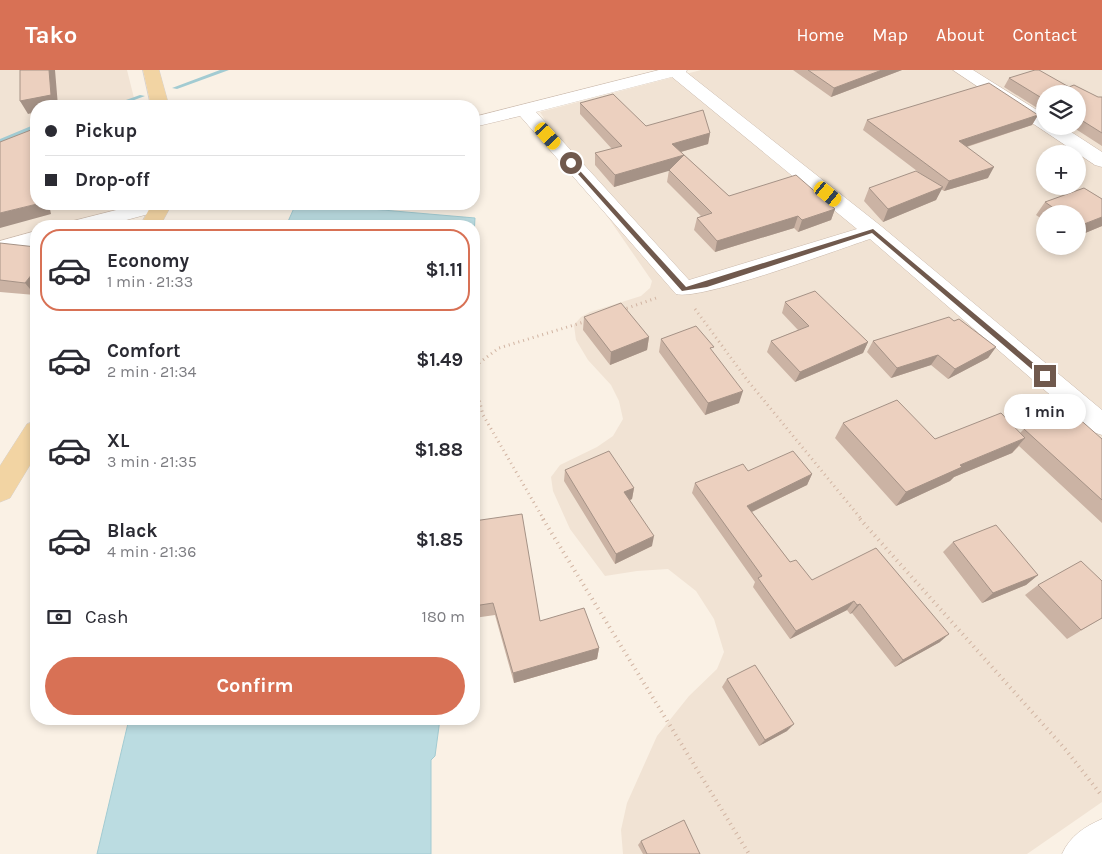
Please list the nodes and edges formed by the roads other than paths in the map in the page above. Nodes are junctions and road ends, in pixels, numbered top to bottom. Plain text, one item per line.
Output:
1 (151, 70) edge
2 (677, 70) edge
3 (961, 70) edge
4 (159, 100) edge
5 (524, 109) junction
6 (1036, 117) edge
7 (480, 120) edge
8 (1063, 135) edge
9 (1102, 161) edge
10 (140, 210) edge
11 (103, 220) edge
12 (873, 231) junction
13 (30, 240) edge
14 (0, 248) edge
15 (1102, 425) edge
16 (30, 442) edge
17 (0, 490) edge
18 (1102, 838) edge
19 (1081, 854) edge

1 - 4 main road
2 - 5 street
2 - 12 street
3 - 6 street
5 - 7 street
5 - 12 street
8 - 9 street
10 - 11 street
12 - 15 street
13 - 14 street
16 - 17 main road
18 - 19 street

